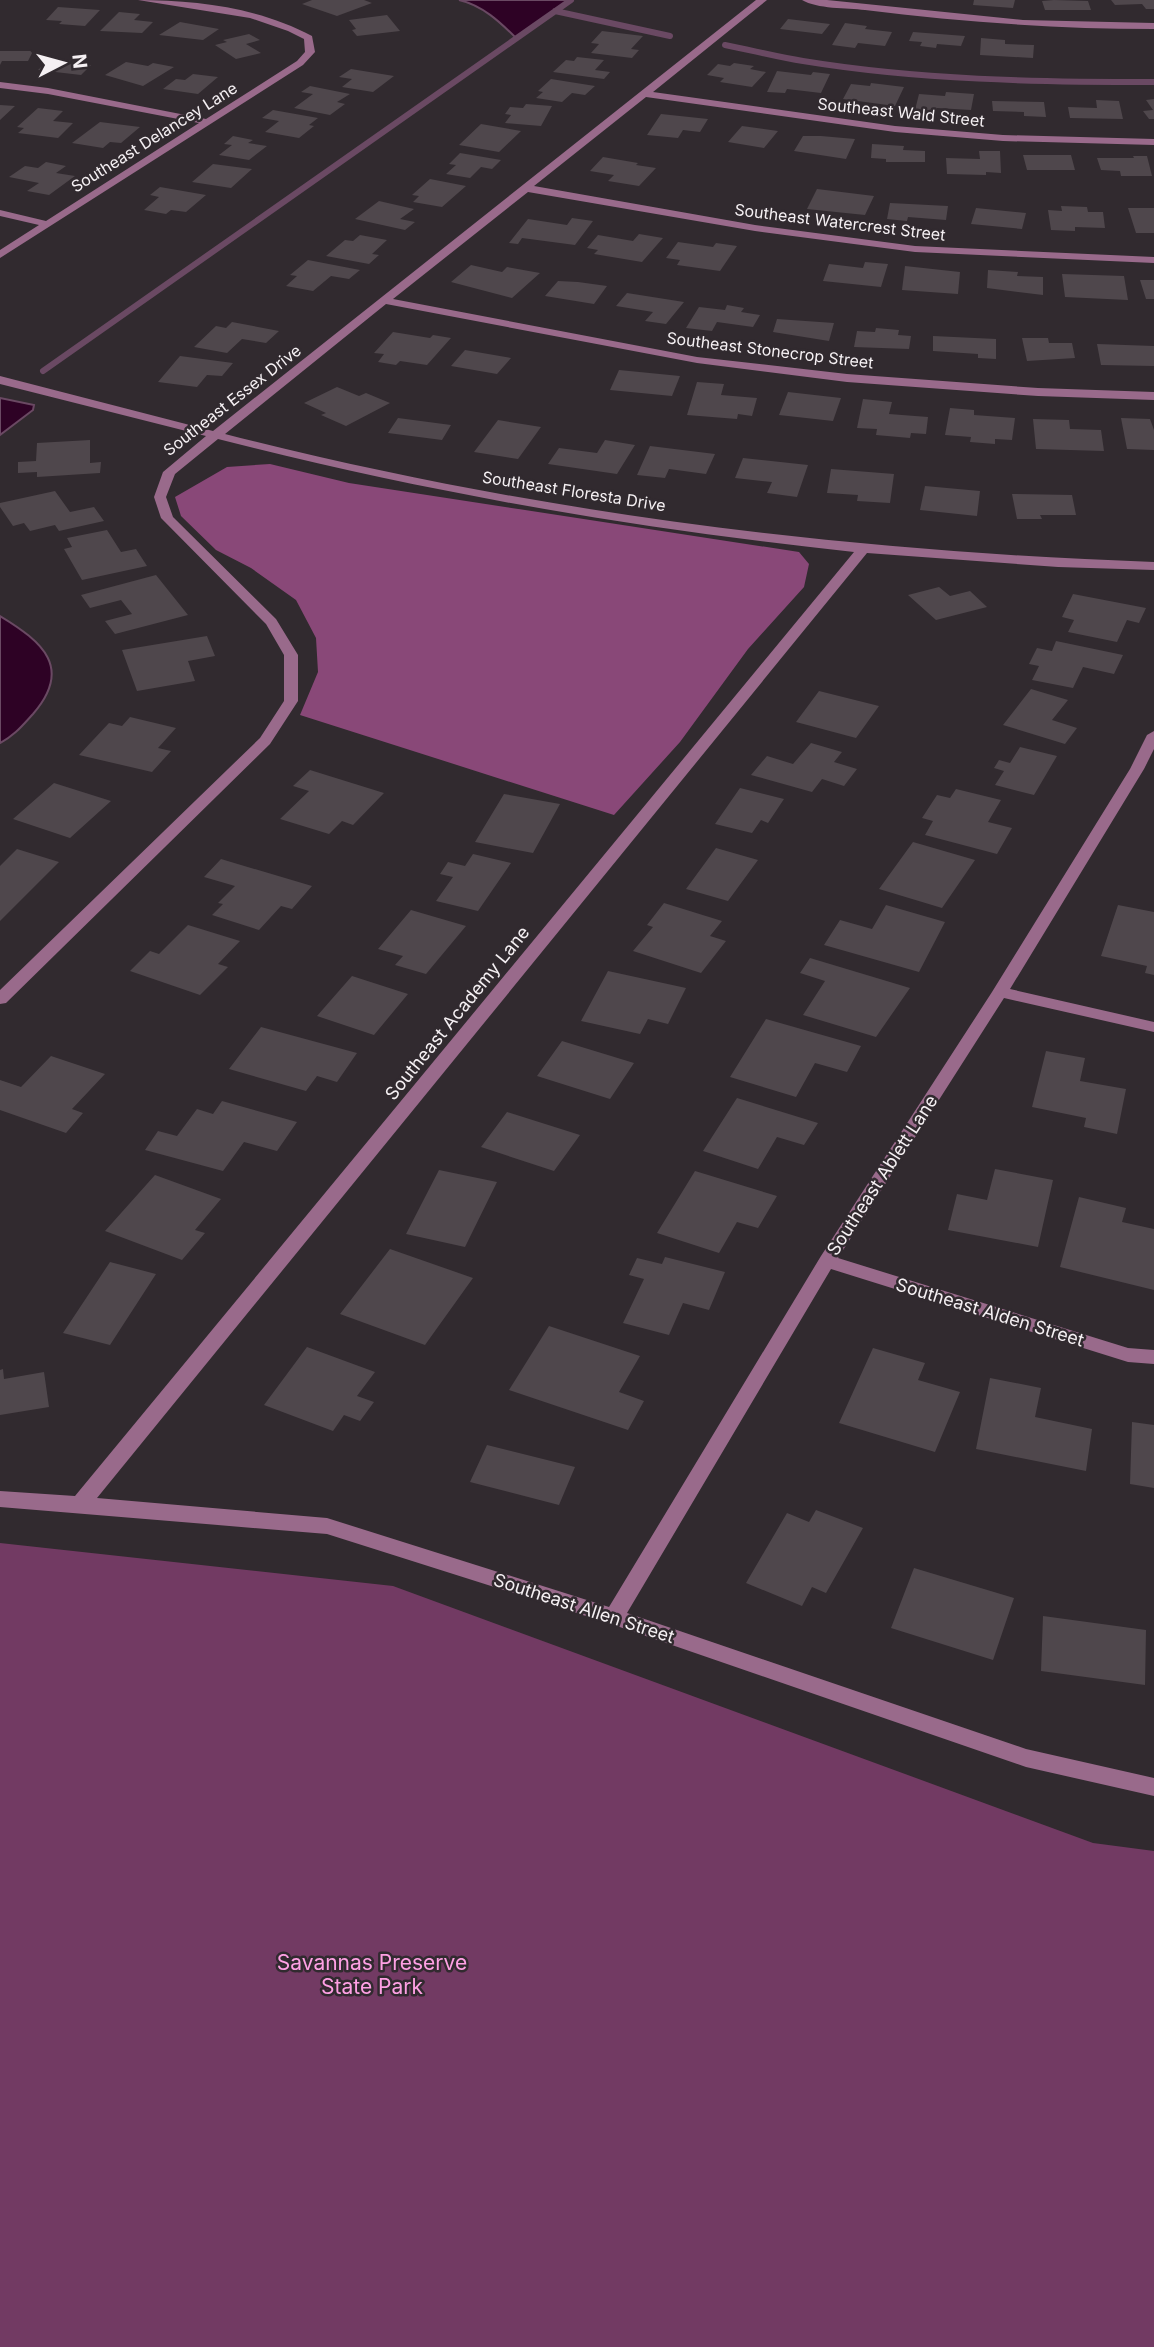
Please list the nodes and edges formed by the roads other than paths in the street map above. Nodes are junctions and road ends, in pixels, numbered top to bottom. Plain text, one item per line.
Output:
1 (143, 0) edge
2 (762, 0) edge
3 (807, 0) edge
4 (1154, 26) edge
5 (0, 85) edge
6 (647, 94) junction
7 (207, 122) junction
8 (1154, 142) edge
9 (525, 188) junction
10 (0, 213) edge
11 (47, 224) junction
12 (0, 255) edge
13 (1154, 260) edge
14 (386, 301) junction
15 (0, 380) edge
16 (1154, 396) edge
17 (216, 436) junction
18 (864, 548) junction
19 (1154, 566) edge
20 (1154, 735) edge
21 (1145, 770) edge
22 (1000, 992) junction
23 (0, 998) edge
24 (1154, 1027) edge
25 (827, 1261) junction
26 (1154, 1357) edge
27 (0, 1499) edge
28 (80, 1504) junction
29 (614, 1617) junction
30 (1154, 1787) edge

1 - 7 street, Southeast Delancey Lane
2 - 6 street, Southeast Essex Drive
3 - 4 street
5 - 7 street
6 - 8 street, Southeast Wald Street
6 - 9 street, Southeast Essex Drive
7 - 11 street, Southeast Delancey Lane
9 - 13 street, Southeast Watercrest Street
9 - 14 street, Southeast Essex Drive
10 - 11 street
11 - 12 street, Southeast Delancey Lane
14 - 16 street, Southeast Stonecrop Street
14 - 17 street, Southeast Essex Drive
15 - 17 street, Southeast Floresta Drive
17 - 18 street, Southeast Floresta Drive
17 - 23 street, Southeast Essex Drive
18 - 19 street, Southeast Floresta Drive
18 - 28 street, Southeast Academy Lane
20 - 21 street, Southeast Ablett Lane
21 - 22 street, Southeast Ablett Lane
22 - 24 street
22 - 25 street, Southeast Ablett Lane
25 - 26 street, Southeast Alden Street
25 - 29 street, Southeast Ablett Lane
27 - 28 street, Southeast Allen Street
28 - 29 street, Southeast Allen Street
29 - 30 street, Southeast Allen Street

